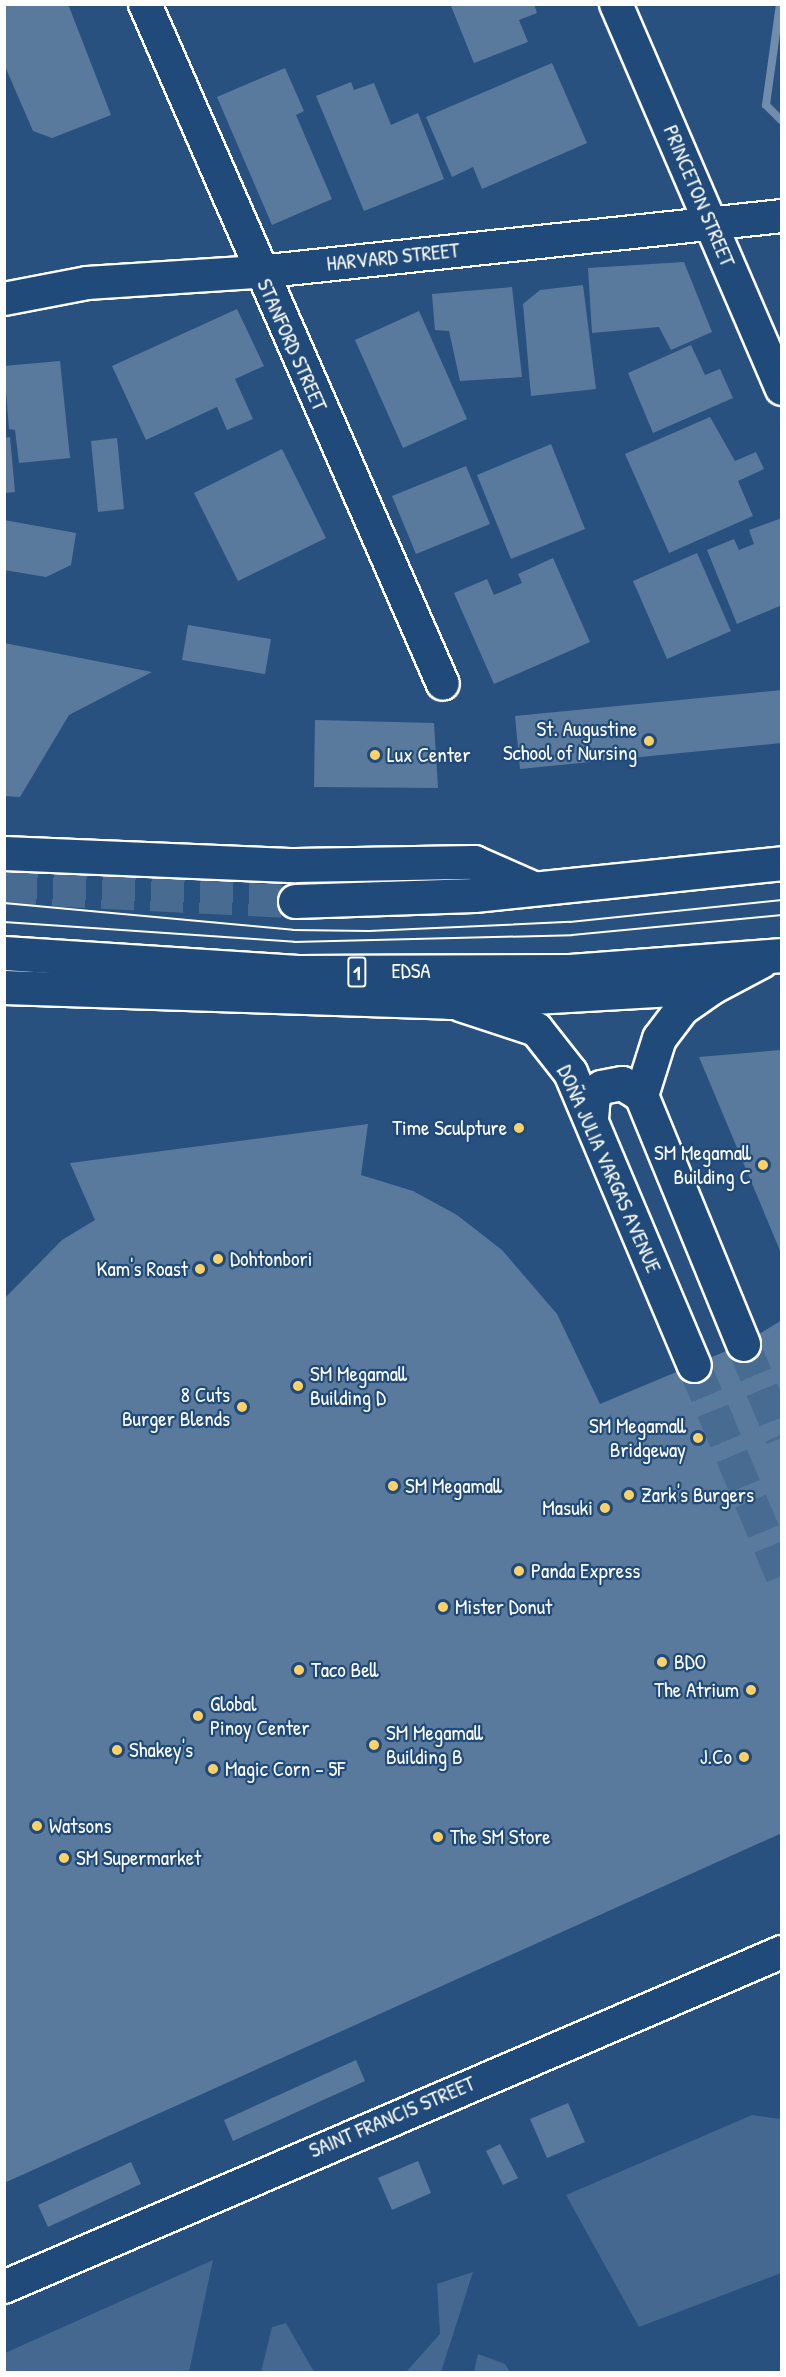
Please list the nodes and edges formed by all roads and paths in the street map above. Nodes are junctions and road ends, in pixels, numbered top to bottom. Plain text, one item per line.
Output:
1 (145, 4) edge
2 (616, 4) edge
3 (782, 216) edge
4 (711, 223) junction
5 (260, 272) junction
6 (4, 298) edge
7 (782, 389) edge
8 (443, 684) dead end
9 (4, 853) edge
10 (782, 863) edge
11 (533, 888) junction
12 (295, 902) tunnel mouth
13 (4, 953) edge
14 (776, 955) edge
15 (4, 987) edge
16 (712, 987) junction
17 (449, 1002) junction
18 (641, 1095) junction
19 (591, 1118) junction
20 (743, 1344) tunnel mouth
21 (694, 1365) tunnel mouth
22 (782, 1952) edge
23 (4, 2287) edge

1 - 5 street, STANFORD STREET
2 - 4 street, PRINCETON STREET
3 - 4 street, HARVARD STREET
4 - 5 street, HARVARD STREET
4 - 7 street, PRINCETON STREET
5 - 6 street, HARVARD STREET
5 - 8 street, STANFORD STREET
9 - 11 main road
10 - 11 main road
11 - 12 main road
13 - 14 main road, EDSA / 1
14 - 16 main road, 1
15 - 17 main road, 1
16 - 17 main road, 1
16 - 18 main road
17 - 19 main road, DOÑA JULIA VARGAS AVENUE
18 - 19 main road
18 - 20 main road
19 - 21 main road, DOÑA JULIA VARGAS AVENUE
22 - 23 street, SAINT FRANCIS STREET

